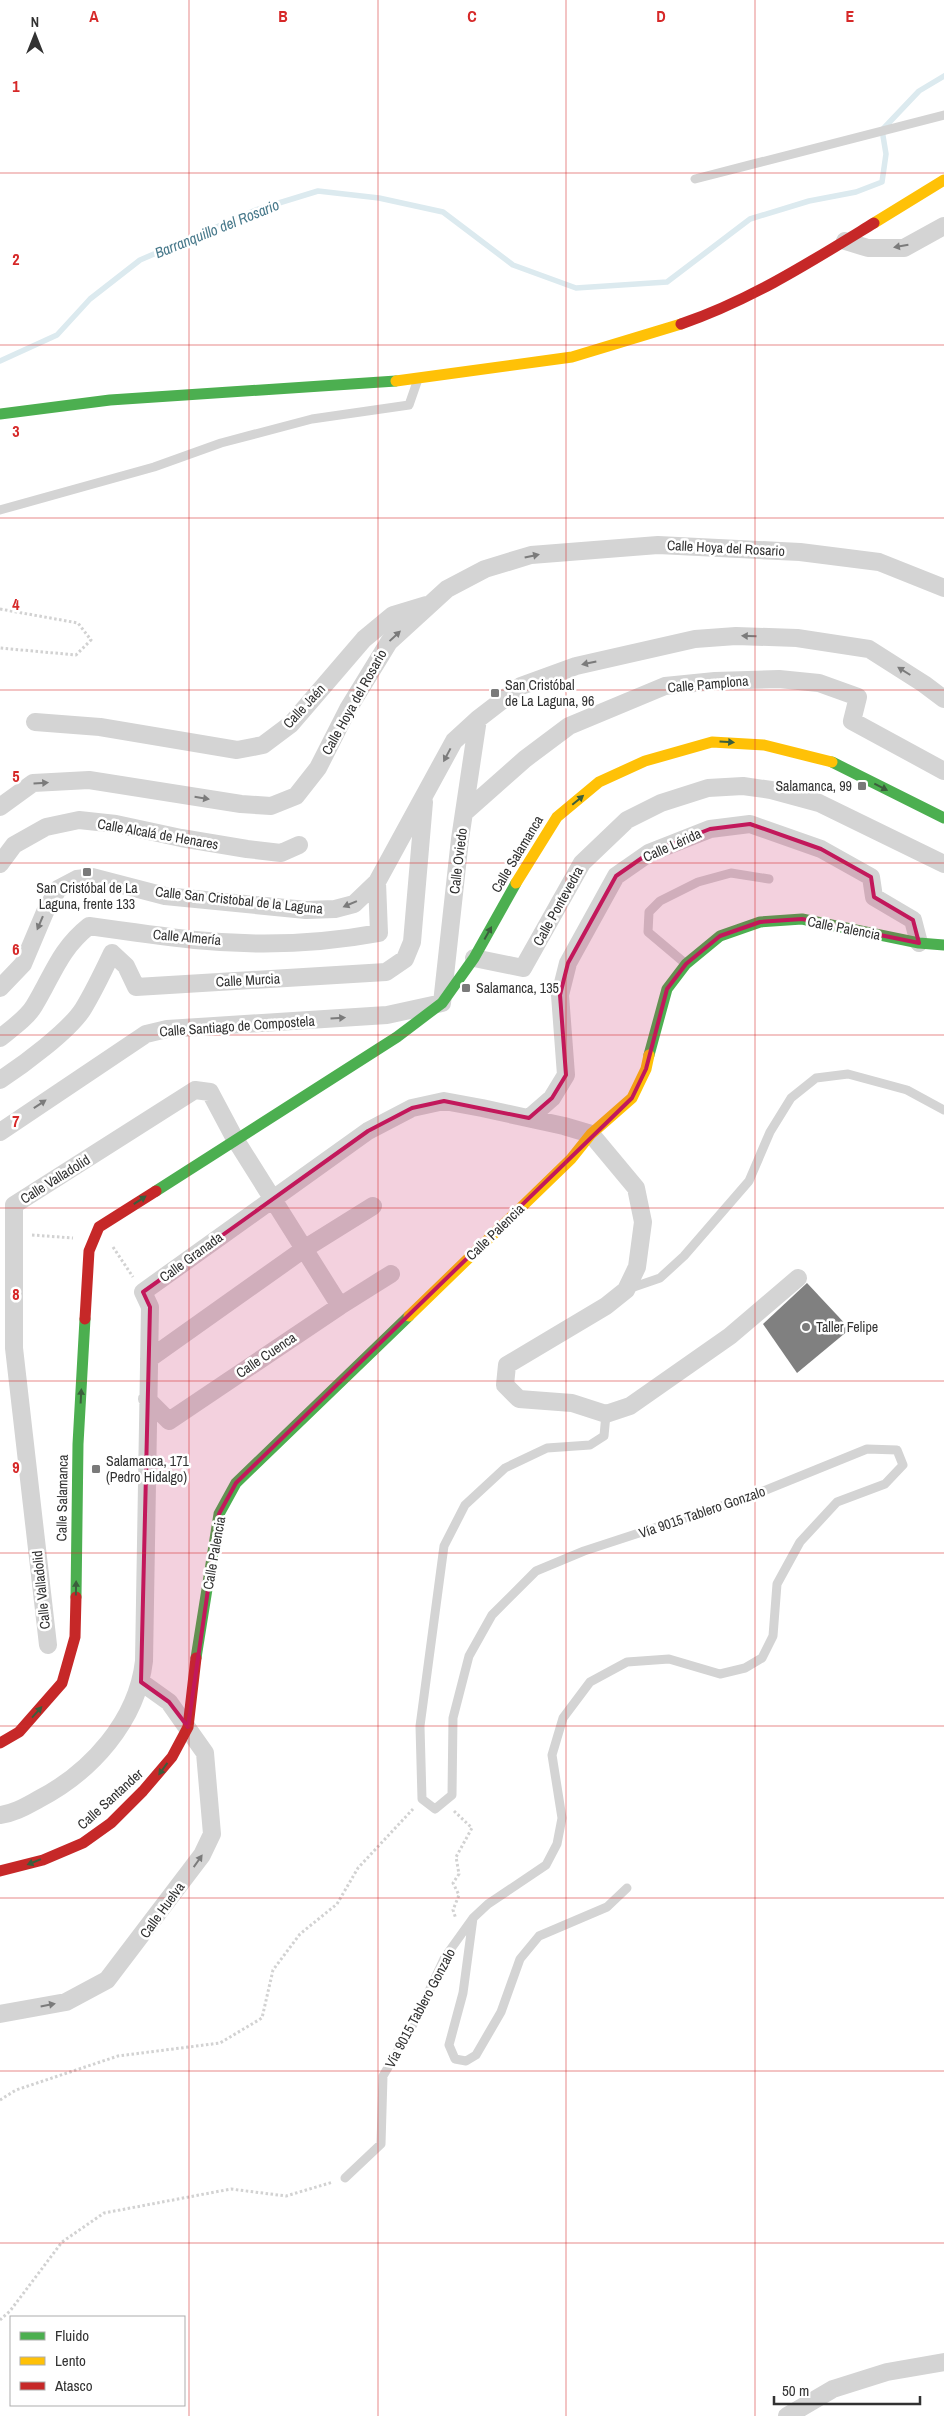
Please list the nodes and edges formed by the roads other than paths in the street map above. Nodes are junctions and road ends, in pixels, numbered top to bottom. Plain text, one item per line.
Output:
1 (944, 115) edge
2 (695, 178) dead end
3 (944, 180) edge
4 (944, 226) edge
5 (845, 241) junction
6 (418, 380) junction
7 (0, 414) edge
8 (0, 510) edge
9 (944, 588) edge
10 (432, 603) junction
11 (944, 699) edge
12 (478, 719) junction
13 (35, 722) dead end
14 (944, 771) edge
15 (425, 796) junction
16 (0, 807) edge
17 (464, 812) junction
18 (944, 818) edge
19 (300, 845) dead end
20 (0, 864) edge
21 (944, 864) edge
22 (768, 879) dead end
23 (377, 882) junction
24 (919, 943) junction
25 (944, 945) edge
26 (474, 958) junction
27 (686, 964) junction
28 (0, 988) edge
29 (442, 1003) junction
30 (0, 1038) edge
31 (0, 1080) edge
32 (944, 1110) edge
33 (529, 1118) junction
34 (0, 1132) edge
35 (591, 1134) junction
36 (235, 1139) junction
37 (272, 1198) junction
38 (373, 1206) dead end
39 (304, 1249) junction
40 (391, 1274) dead end
41 (798, 1278) dead end
42 (626, 1290) junction
43 (340, 1306) junction
44 (149, 1359) junction
45 (147, 1399) junction
46 (606, 1414) junction
47 (48, 1645) dead end
48 (141, 1682) junction
49 (188, 1727) junction
50 (0, 1743) edge
51 (0, 1815) edge
52 (0, 1871) edge
53 (627, 1888) dead end
54 (473, 1918) junction
55 (0, 2014) edge
56 (345, 2178) road end
57 (944, 2362) edge
58 (786, 2416) edge

1 - 2 lane
3 - 5 street
4 -> 5 street
5 - 6 street
6 - 7 street
6 - 8 lane
10 -> 9 street, Calle Hoya del Rosario
10 - 13 street, Calle Jaén
16 -> 10 street, Calle Hoya del Rosario
11 -> 12 street, Calle San Cristobal de la Laguna
12 -> 15 street, Calle San Cristobal de la Laguna
12 - 17 street, Calle Oviedo
14 - 17 street, Calle Pamplona
15 - 23 street, Calle San Cristobal de la Laguna
15 - 31 street, Calle Murcia
17 - 29 street, Calle Oviedo
26 -> 18 street, Calle Salamanca
19 - 20 street, Calle Alcalá de Henares
21 - 26 street, Calle Pontevedra
22 - 27 lane
23 -> 28 street, Calle San Cristobal de la Laguna
23 - 30 street, Calle Almería
24 - 25 street, Calle Palencia
24 - 27 street, Calle Palencia
24 - 33 street, Calle Lérida
26 - 29 street, Calle Salamanca
27 - 35 street, Calle Palencia
34 -> 29 street, Calle Santiago de Compostela
29 - 36 street, Calle Salamanca
32 - 42 lane
33 - 35 street, Calle Granada
33 - 37 street, Calle Granada
35 - 42 street
35 - 49 street, Calle Palencia
36 - 37 street, Calle Valladolid
36 - 47 street, Calle Valladolid
50 -> 36 street, Calle Salamanca
37 - 39 street, Calle Valladolid
37 - 44 street, Calle Granada
38 - 39 street
39 - 43 street, Calle Valladolid
39 - 44 street
40 - 43 street, Calle Cuenca
41 - 46 street
42 - 46 street
43 - 45 street, Calle Cuenca
44 - 45 street
45 - 48 street
46 - 54 lane, Vía 9015 Tablero Gonzalo
48 - 49 street
48 - 51 street
49 -> 52 street, Calle Santander
55 -> 49 street, Calle Huelva
53 - 54 lane, Vía 9015 Tablero Gonzalo
54 - 56 lane, Vía 9015 Tablero Gonzalo
57 - 58 street

